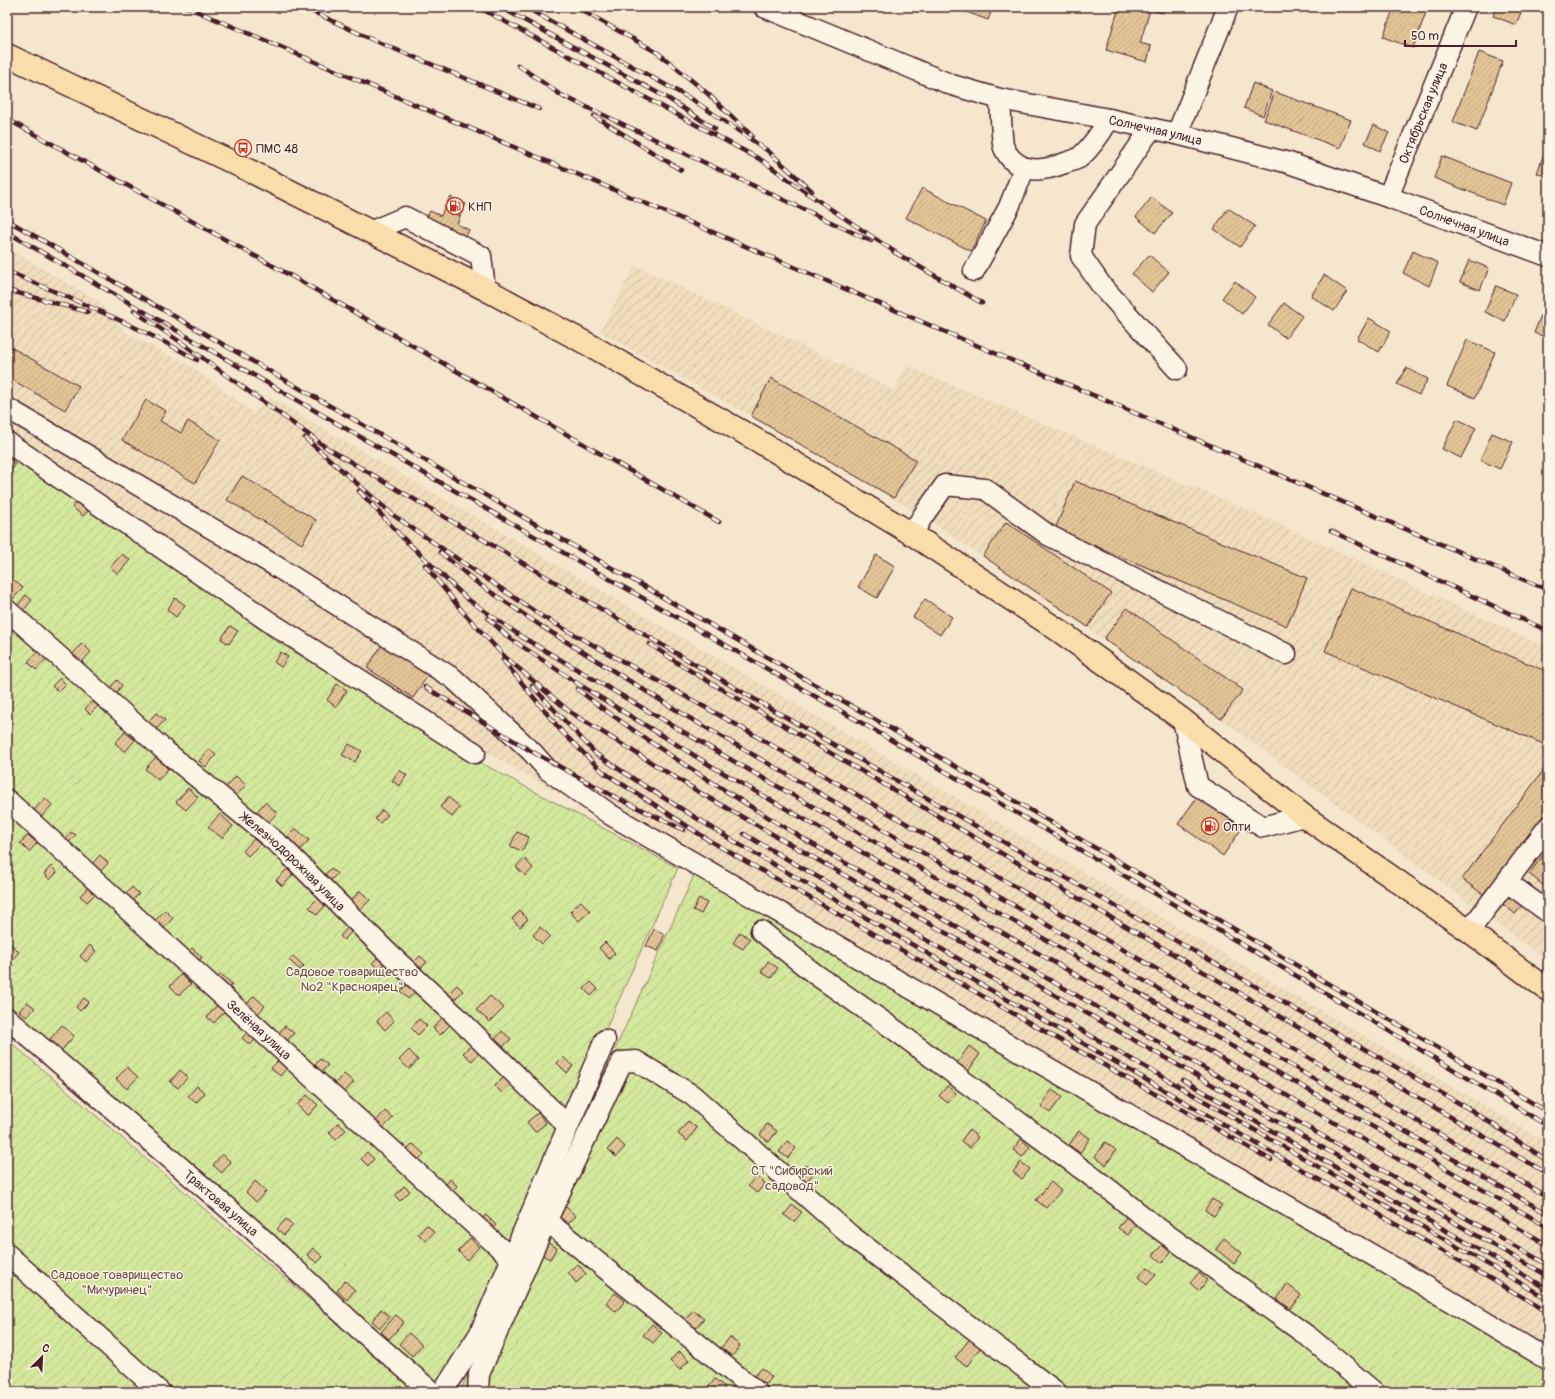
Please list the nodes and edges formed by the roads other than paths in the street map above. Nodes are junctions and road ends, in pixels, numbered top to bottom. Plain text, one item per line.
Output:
1 (764, 7) edge
2 (1228, 7) edge
3 (1466, 7) edge
4 (7, 55) edge
5 (1000, 99) junction
6 (1109, 119) junction
7 (1151, 129) junction
8 (1177, 134) junction
9 (1024, 169) junction
10 (1388, 197) junction
11 (1548, 256) edge
12 (974, 271) dead end
13 (1176, 369) dead end
14 (7, 408) edge
15 (7, 442) edge
16 (912, 534) junction
17 (7, 610) edge
18 (1286, 654) dead end
19 (1183, 720) junction
20 (475, 753) dead end
21 (7, 800) edge
22 (1304, 816) junction
23 (1548, 827) edge
24 (1507, 882) junction
25 (1548, 912) edge
26 (761, 931) dead end
27 (1469, 931) junction
28 (1548, 990) edge
29 (7, 1018) edge
30 (605, 1040) dead end
31 (568, 1126) junction
32 (547, 1221) junction
33 (7, 1254) edge
34 (512, 1259) junction
35 (1548, 1360) edge
36 (160, 1392) edge
37 (432, 1392) edge
38 (444, 1392) edge
39 (478, 1392) edge
40 (756, 1392) edge
41 (1056, 1392) edge
42 (1374, 1392) edge

1 - 5 street, Солнечная улица
2 - 8 street
3 - 10 street, Октябрьская улица
4 - 16 highway
5 - 6 street, Солнечная улица
5 - 9 street
6 - 7 street, Солнечная улица
6 - 9 street
7 - 8 street, Солнечная улица
7 - 13 street
8 - 10 street, Солнечная улица
9 - 12 street
10 - 11 street, Солнечная улица
14 - 35 street
15 - 20 street
16 - 18 street
16 - 19 highway
17 - 31 street, Железнодорожная улица
19 - 22 highway
19 - 22 street
21 - 34 street, Зелёная улица
22 - 27 highway
23 - 24 street
24 - 25 street
24 - 27 street
26 - 42 street
27 - 28 highway
29 - 37 street, Трактовая улица
30 - 31 street
31 - 34 street
32 - 39 street
32 - 40 street
32 - 41 street
33 - 36 street
34 - 38 street

